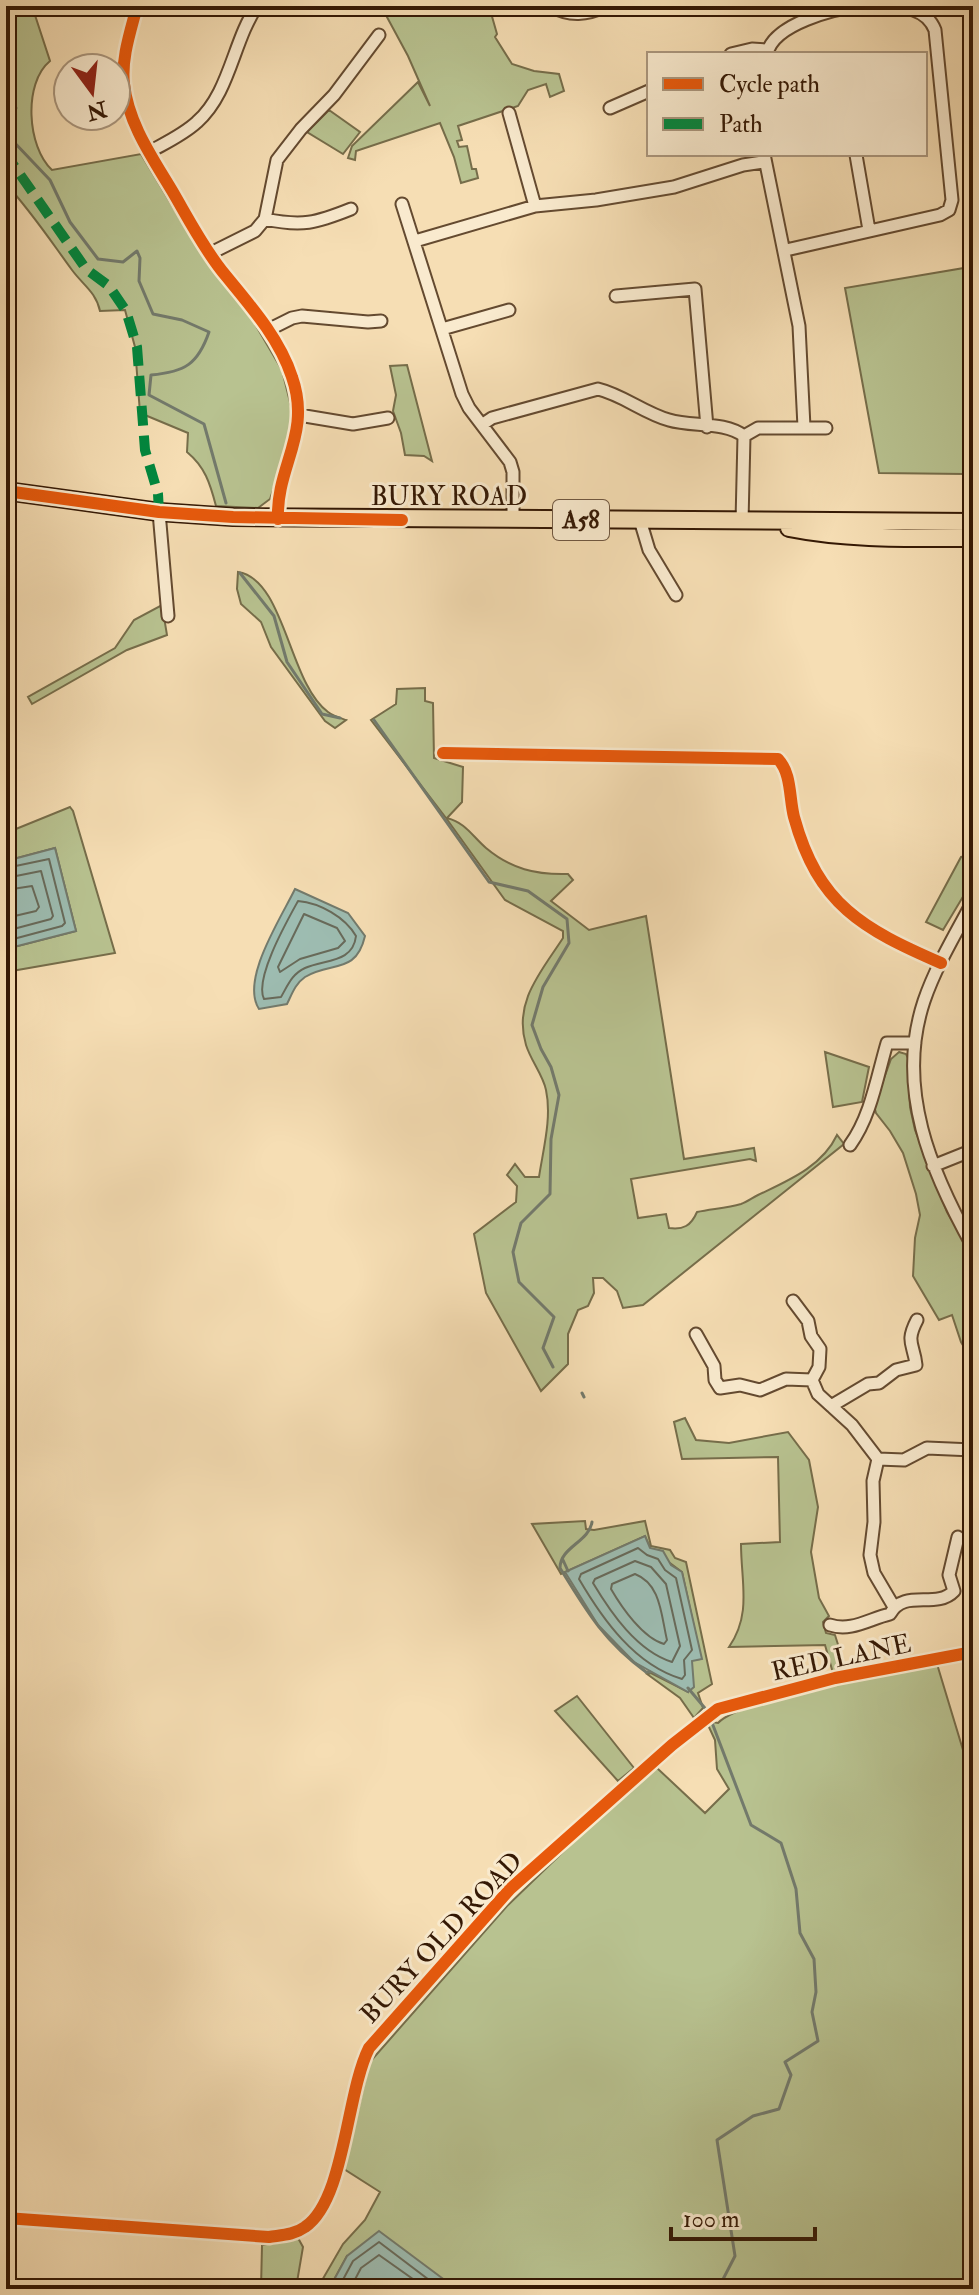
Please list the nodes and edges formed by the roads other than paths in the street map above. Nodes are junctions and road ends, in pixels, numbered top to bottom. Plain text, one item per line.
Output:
1 (137, 6) edge
2 (257, 6) edge
3 (550, 6) edge
4 (607, 6) edge
5 (862, 6) edge
6 (880, 6) edge
7 (821, 10) edge
8 (377, 42) dead end
9 (739, 52) edge
10 (767, 52) edge
11 (647, 92) edge
12 (610, 109) dead end
13 (509, 113) dead end
14 (149, 152) junction
15 (856, 156) edge
16 (764, 158) edge
17 (402, 204) dead end
18 (535, 206) junction
19 (344, 216) dead end
20 (265, 219) junction
21 (869, 230) junction
22 (415, 241) junction
23 (786, 250) junction
24 (209, 254) junction
25 (616, 296) dead end
26 (509, 310) dead end
27 (372, 319) dead end
28 (442, 329) junction
29 (268, 330) junction
30 (299, 415) junction
31 (382, 417) dead end
32 (483, 424) junction
33 (707, 427) junction
34 (804, 427) junction
35 (826, 428) dead end
36 (744, 436) junction
37 (6, 491) edge
38 (159, 512) junction
39 (278, 519) junction
40 (513, 520) junction
41 (640, 520) junction
42 (742, 522) junction
43 (760, 522) junction
44 (973, 522) edge
45 (973, 538) edge
46 (676, 595) dead end
47 (168, 616) dead end
48 (443, 753) dead end
49 (973, 901) edge
50 (941, 963) junction
51 (915, 1043) junction
52 (850, 1145) dead end
53 (973, 1150) edge
54 (933, 1166) junction
55 (973, 1247) edge
56 (792, 1299) dead end
57 (916, 1318) dead end
58 (696, 1333) dead end
59 (812, 1380) junction
60 (831, 1406) junction
61 (973, 1450) edge
62 (878, 1459) junction
63 (958, 1534) dead end
64 (894, 1607) junction
65 (830, 1625) dead end
66 (973, 1652) edge
67 (718, 1709) joint
68 (6, 2218) edge

1 - 14 street
2 - 14 street
3 - 4 street
5 - 7 street
6 - 21 street
7 - 10 street
8 - 20 street
9 - 10 street
11 - 12 street
13 - 18 street
14 - 24 street
15 - 21 street
16 - 18 street
16 - 23 street
17 - 22 street
18 - 22 street
19 - 20 street
20 - 24 street
21 - 23 street
22 - 28 street
23 - 34 street
24 - 29 street
25 - 33 street
26 - 28 street
27 - 29 street
28 - 32 street
29 - 30 street
30 - 31 street
30 - 39 street
32 - 33 street
32 - 40 street
33 - 36 street
34 - 35 street
34 - 36 street
36 - 42 street
37 - 38 highway, A58
38 - 39 highway, BURY ROAD / A58
38 - 47 street
39 - 40 highway, BURY ROAD / A58
40 - 41 highway, BURY ROAD / A58
41 - 42 highway, BURY ROAD / A58
41 - 46 street
42 - 43 highway, BURY ROAD / A58
43 - 44 highway, BURY ROAD / A58
43 - 45 highway, BURY ROAD / A58
48 - 50 street
49 - 50 street
50 - 51 street
51 - 52 street
51 - 54 street
53 - 54 street
54 - 55 street
56 - 59 street
57 - 60 street
58 - 59 street
59 - 60 street
60 - 62 street
61 - 62 street
62 - 64 street
63 - 64 street
64 - 65 street
66 - 67 street, RED LANE
67 - 68 street, BURY OLD ROAD

